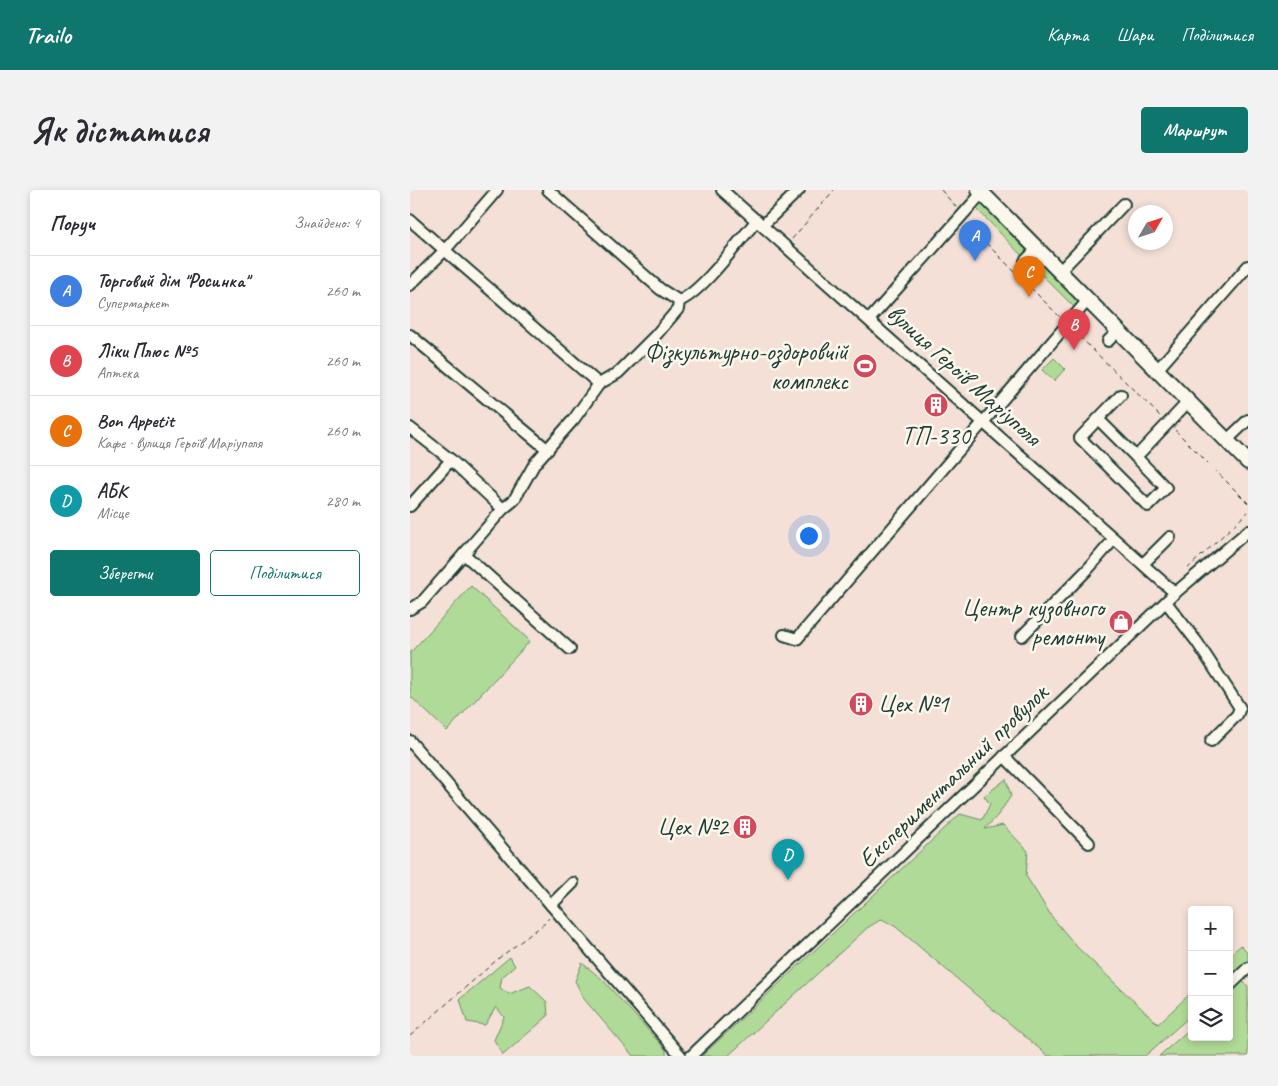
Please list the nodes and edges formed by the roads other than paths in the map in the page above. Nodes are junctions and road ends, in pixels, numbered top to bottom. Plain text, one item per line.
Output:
1 (497, 190) edge
2 (548, 190) edge
3 (722, 190) edge
4 (799, 190) edge
5 (980, 192) edge
6 (1124, 204) dead end
7 (410, 220) edge
8 (760, 223) junction
9 (1037, 249) junction
10 (445, 250) junction
11 (1025, 261) dead end
12 (1248, 266) edge
13 (1060, 272) junction
14 (410, 285) edge
15 (679, 300) junction
16 (1088, 300) junction
17 (869, 320) junction
18 (1118, 331) junction
19 (410, 334) edge
20 (1108, 341) dead end
21 (1157, 370) junction
22 (599, 384) junction
23 (1121, 395) dead end
24 (1188, 402) junction
25 (1098, 419) junction
26 (1248, 420) edge
27 (983, 422) junction
28 (410, 428) edge
29 (1226, 440) junction
30 (548, 450) junction
31 (1136, 457) junction
32 (451, 460) junction
33 (1248, 462) edge
34 (410, 506) edge
35 (503, 509) junction
36 (1248, 531) edge
37 (1170, 537) dead end
38 (1114, 539) junction
39 (464, 554) junction
40 (1143, 564) junction
41 (1175, 593) junction
42 (1166, 602) junction
43 (410, 609) edge
44 (784, 635) dead end
45 (1022, 636) dead end
46 (570, 649) dead end
47 (1244, 709) edge
48 (410, 741) edge
49 (1210, 741) dead end
50 (1004, 756) junction
51 (1089, 843) dead end
52 (573, 883) dead end
53 (553, 908) junction
54 (1248, 968) edge
55 (1233, 982) edge
56 (681, 1056) edge
57 (691, 1056) edge

1 - 10 street
2 - 15 street
3 - 8 street, вулиця Героїв Маріуполя
4 - 8 street
5 - 9 main road
5 - 17 street
6 - 13 street
7 - 10 street
8 - 15 street
8 - 17 street, вулиця Героїв Маріуполя
9 - 11 street
9 - 13 main road
10 - 14 street
10 - 22 street
12 - 21 street
13 - 16 main road
15 - 22 street
16 - 18 main road
16 - 27 street
17 - 27 street, вулиця Героїв Маріуполя
18 - 20 street
18 - 21 main road
19 - 30 street
21 - 24 main road
22 - 30 street
23 - 25 street
24 - 29 main road
24 - 31 street
25 - 31 street
25 - 31 street
26 - 29 street
27 - 38 street, вулиця Героїв Маріуполя
27 - 44 street
28 - 32 street
29 - 33 main road
30 - 35 street
32 - 34 street
32 - 35 street
35 - 39 street
36 - 41 street, Експериментальний провулок
37 - 40 street
38 - 40 street, вулиця Героїв Маріуполя
38 - 45 street
39 - 43 street
39 - 46 street
40 - 41 street, вулиця Героїв Маріуполя
41 - 42 street, Експериментальний провулок
42 - 47 street
42 - 50 street, Експериментальний провулок
47 - 49 street
48 - 53 street
50 - 51 street
50 - 57 street, Експериментальний провулок
52 - 53 street
53 - 56 street
54 - 55 street

